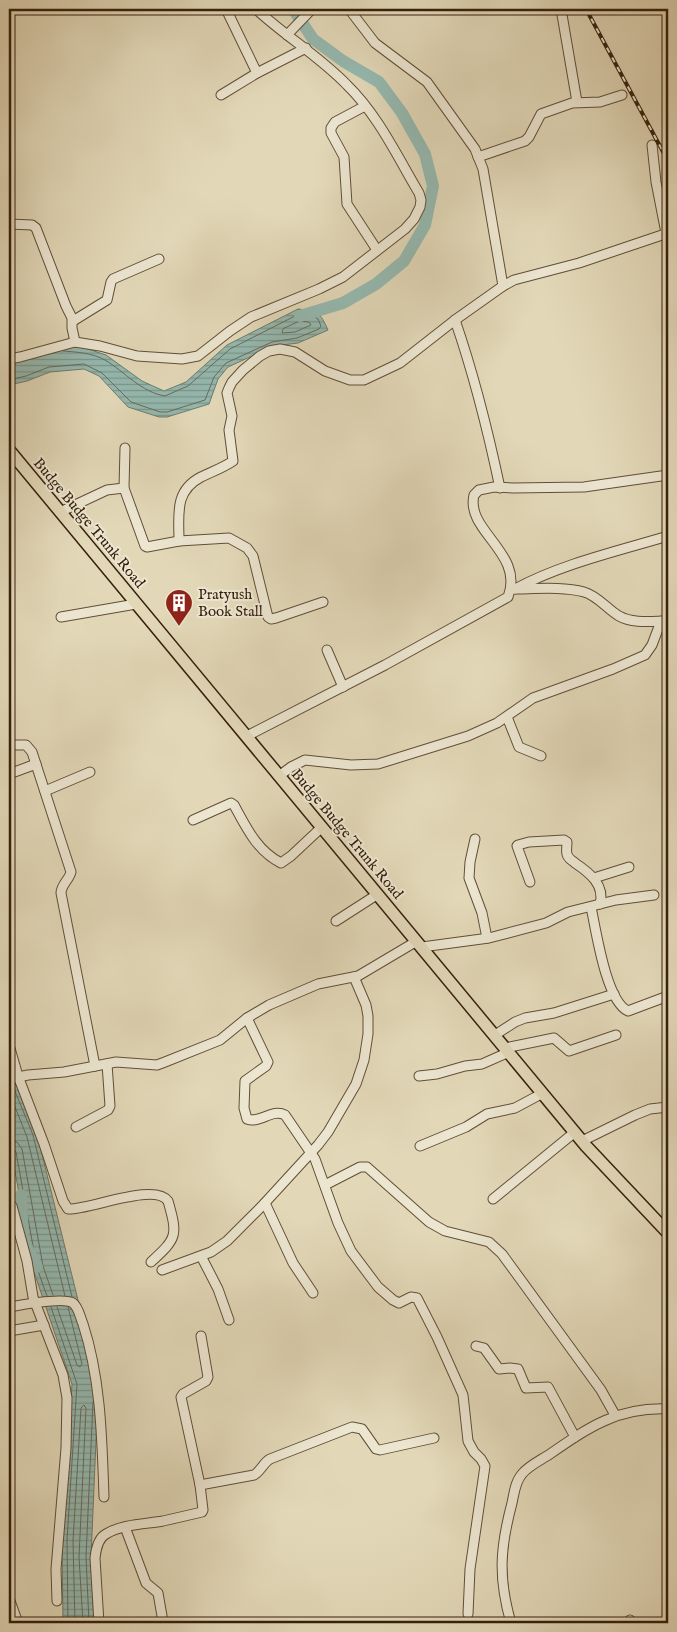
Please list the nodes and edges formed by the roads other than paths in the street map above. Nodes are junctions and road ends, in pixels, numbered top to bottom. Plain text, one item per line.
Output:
1 (256, 9) edge
2 (312, 9) edge
3 (349, 9) edge
4 (561, 9) edge
5 (228, 11) dead end
6 (287, 35) junction
7 (306, 48) junction
8 (257, 73) junction
9 (220, 95) dead end
10 (622, 95) dead end
11 (577, 102) junction
12 (365, 106) junction
13 (652, 145) dead end
14 (478, 157) junction
15 (9, 224) edge
16 (667, 233) edge
17 (378, 250) junction
18 (159, 259) dead end
19 (503, 286) junction
20 (456, 320) junction
21 (73, 321) junction
22 (75, 342) junction
23 (9, 359) edge
24 (125, 448) dead end
25 (9, 450) edge
26 (668, 475) edge
27 (124, 488) junction
28 (500, 488) junction
29 (60, 512) junction
30 (668, 536) edge
31 (179, 541) junction
32 (513, 589) junction
33 (323, 602) dead end
34 (136, 604) junction
35 (60, 617) dead end
36 (665, 621) edge
37 (327, 650) dead end
38 (344, 687) junction
39 (507, 717) junction
40 (247, 736) junction
41 (9, 745) edge
42 (541, 756) dead end
43 (36, 764) junction
44 (90, 772) dead end
45 (9, 774) edge
46 (280, 776) junction
47 (45, 791) junction
48 (193, 820) dead end
49 (322, 827) junction
50 (475, 839) dead end
51 (629, 867) dead end
52 (594, 878) junction
53 (530, 882) dead end
54 (378, 894) junction
55 (654, 896) dead end
56 (595, 906) junction
57 (336, 921) dead end
58 (487, 938) junction
59 (419, 944) junction
60 (354, 977) junction
61 (614, 994) junction
62 (667, 999) edge
63 (247, 1018) junction
64 (495, 1035) junction
65 (616, 1035) dead end
66 (9, 1045) edge
67 (507, 1050) junction
68 (107, 1064) junction
69 (94, 1066) junction
70 (419, 1076) dead end
71 (13, 1078) edge
72 (543, 1093) junction
73 (668, 1107) edge
74 (76, 1128) dead end
75 (579, 1136) junction
76 (420, 1146) dead end
77 (312, 1153) junction
78 (325, 1185) junction
79 (494, 1199) dead end
80 (265, 1203) junction
81 (12, 1206) dead end
82 (668, 1233) edge
83 (201, 1256) junction
84 (151, 1262) dead end
85 (162, 1270) dead end
86 (313, 1292) dead end
87 (38, 1303) junction
88 (9, 1307) edge
89 (228, 1320) dead end
90 (44, 1325) junction
91 (9, 1331) edge
92 (201, 1336) dead end
93 (476, 1346) dead end
94 (668, 1409) edge
95 (616, 1415) junction
96 (575, 1437) junction
97 (434, 1438) dead end
98 (200, 1485) junction
99 (104, 1497) dead end
100 (125, 1527) junction
101 (9, 1598) edge
102 (57, 1601) dead end
103 (468, 1614) dead end
104 (162, 1616) dead end
105 (18, 1623) edge
106 (99, 1623) edge
107 (511, 1623) edge

1 - 6 street
2 - 6 street
3 - 14 street
4 - 11 street
5 - 8 street
6 - 7 street
7 - 8 street
7 - 12 street
8 - 9 street
10 - 11 street
11 - 14 street
12 - 17 street
12 - 17 street
13 - 16 street
14 - 19 street
15 - 21 street
16 - 19 street
17 - 22 street
18 - 21 street
19 - 20 street
20 - 28 street
20 - 31 street
21 - 22 street
22 - 23 street
24 - 27 street
25 - 29 main road, Budge Budge Trunk Road
26 - 28 street
27 - 29 street
27 - 31 street
28 - 32 street
29 - 34 main road, Budge Budge Trunk Road
30 - 32 street
31 - 33 street
32 - 36 street
32 - 38 street
34 - 35 street
34 - 40 main road, Budge Budge Trunk Road
36 - 39 street
37 - 38 street
38 - 40 street
39 - 42 street
39 - 46 street
40 - 46 main road, Budge Budge Trunk Road
41 - 43 street
43 - 45 street
43 - 47 street
44 - 47 street
46 - 49 main road, Budge Budge Trunk Road
47 - 69 street
48 - 49 street
49 - 54 main road, Budge Budge Trunk Road
50 - 58 street
51 - 52 street
52 - 53 street
52 - 56 street
54 - 57 street
54 - 59 main road, Budge Budge Trunk Road
55 - 56 street
56 - 58 street
56 - 61 street
58 - 59 street
59 - 60 street
59 - 64 main road, Budge Budge Trunk Road
60 - 63 street
60 - 77 street
61 - 62 street
61 - 64 street
63 - 68 street
63 - 77 street
64 - 67 main road, Budge Budge Trunk Road
65 - 67 street
66 - 71 street
67 - 70 street
67 - 72 main road, Budge Budge Trunk Road
68 - 69 street
68 - 74 street
69 - 71 street
71 - 84 street
72 - 75 main road, Budge Budge Trunk Road
72 - 76 street
73 - 75 street
75 - 79 street
75 - 82 main road, Budge Budge Trunk Road
77 - 78 street
77 - 80 street
78 - 95 street
78 - 103 street
80 - 83 street
80 - 86 street
81 - 87 street
83 - 85 street
83 - 89 street
87 - 88 street
87 - 90 street
87 - 99 street
90 - 91 street
90 - 102 street
92 - 98 street
93 - 96 street
94 - 95 street
95 - 96 street
96 - 107 street
97 - 98 street
98 - 100 street
100 - 104 street
100 - 106 street
101 - 105 street

